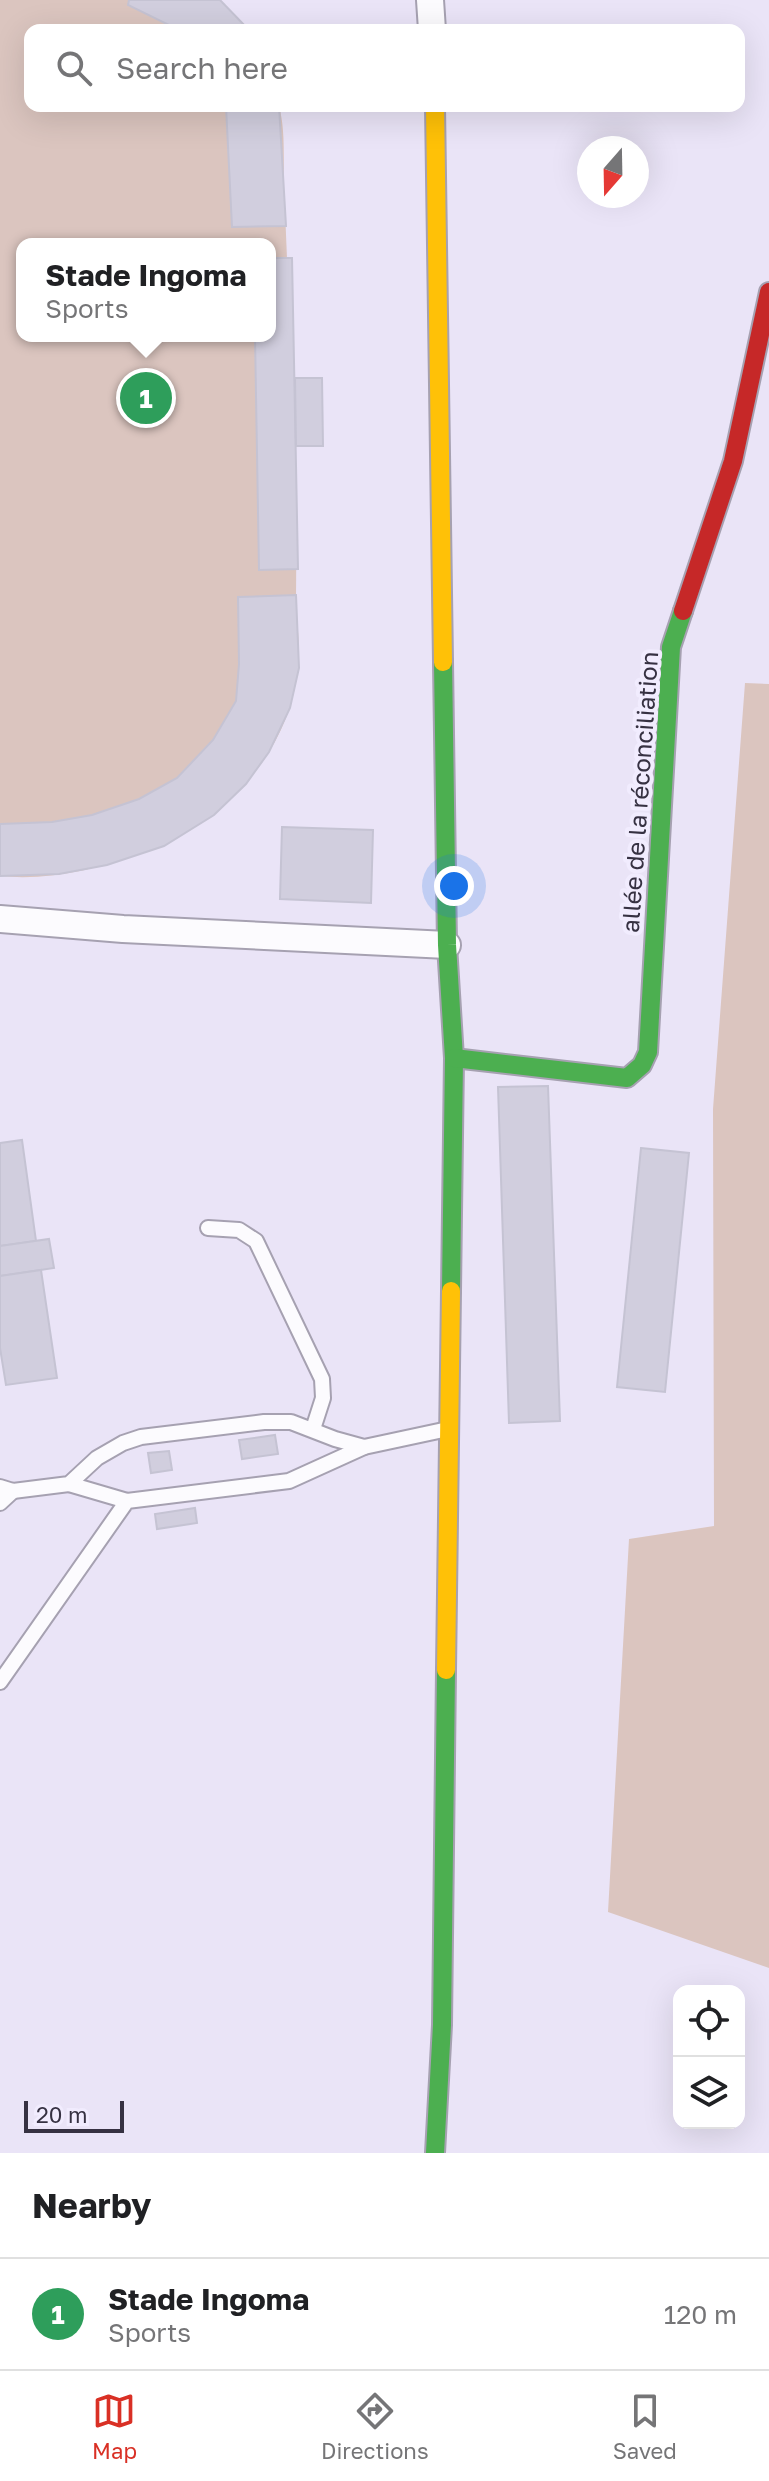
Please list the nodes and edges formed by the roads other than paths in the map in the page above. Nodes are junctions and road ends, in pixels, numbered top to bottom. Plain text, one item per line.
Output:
1 (430, 0) edge
2 (432, 24) edge
3 (435, 112) edge
4 (769, 292) edge
5 (0, 919) edge
6 (447, 945) junction
7 (454, 1058) junction
8 (208, 1228) dead end
9 (313, 1429) junction
10 (448, 1429) junction
11 (364, 1447) junction
12 (69, 1484) junction
13 (6, 1489) edge
14 (127, 1501) junction
15 (0, 1503) edge
16 (0, 1682) edge
17 (435, 2153) edge

1 - 2 street
3 - 6 street
4 - 7 street, allée de la réconciliation
5 - 6 street
6 - 7 street
7 - 10 street
8 - 9 lane
9 - 11 lane
9 - 12 lane
10 - 11 lane
10 - 17 street
11 - 14 lane
12 - 13 lane
12 - 14 lane
13 - 15 lane
14 - 16 lane

